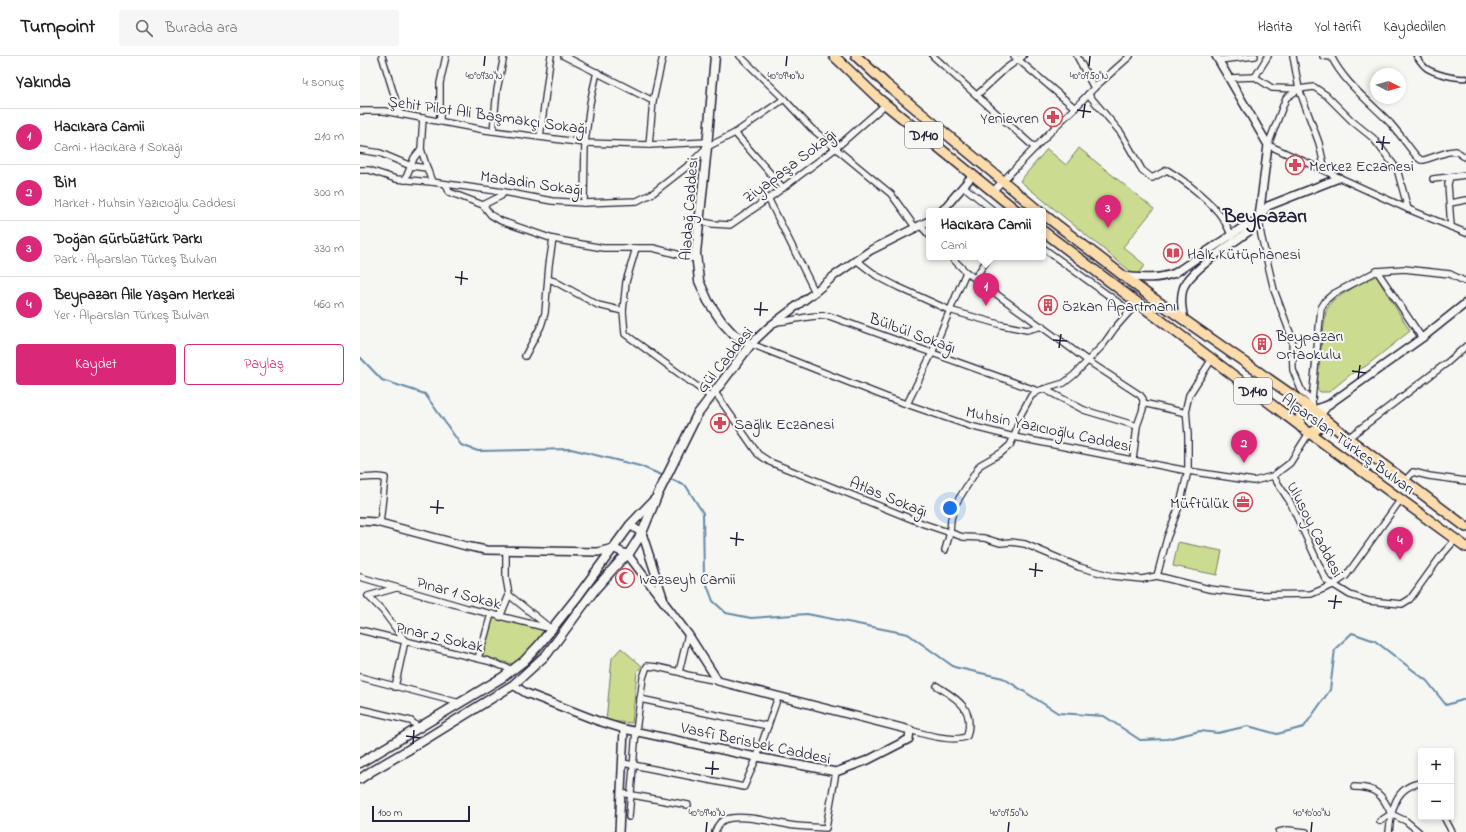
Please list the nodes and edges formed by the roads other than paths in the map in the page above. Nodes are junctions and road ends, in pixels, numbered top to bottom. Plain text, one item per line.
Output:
1 (382, 56) edge
2 (446, 56) edge
3 (504, 56) edge
4 (551, 56) edge
5 (564, 56) edge
6 (663, 56) edge
7 (715, 56) edge
8 (740, 56) edge
9 (834, 56) edge
10 (857, 56) edge
11 (933, 56) edge
12 (1023, 56) edge
13 (1077, 56) edge
14 (1130, 56) edge
15 (1255, 56) edge
16 (1268, 56) edge
17 (1293, 56) edge
18 (1322, 56) edge
19 (1416, 56) edge
20 (1331, 57) edge
21 (1016, 58) edge
22 (1217, 58) edge
23 (597, 72) junction
24 (1255, 77) junction
25 (1229, 78) junction
26 (1466, 78) edge
27 (1094, 88) junction
28 (1299, 89) junction
29 (1088, 94) junction
30 (978, 95) junction
31 (784, 99) junction
32 (653, 101) junction
33 (886, 104) junction
34 (1075, 108) junction
35 (360, 111) edge
36 (400, 114) junction
37 (423, 118) junction
38 (440, 121) junction
39 (493, 131) junction
40 (735, 133) junction
41 (540, 137) junction
42 (585, 143) junction
43 (649, 145) junction
44 (708, 145) junction
45 (1268, 145) junction
46 (836, 148) junction
47 (1035, 148) junction
48 (421, 149) junction
49 (360, 150) edge
50 (1466, 158) edge
51 (411, 166) junction
52 (428, 168) junction
53 (360, 170) edge
54 (1325, 170) junction
55 (973, 175) junction
56 (1466, 175) edge
57 (1450, 177) junction
58 (1339, 178) junction
59 (1433, 179) dead end
60 (405, 180) junction
61 (1002, 181) junction
62 (432, 182) junction
63 (446, 184) junction
64 (963, 186) junction
65 (783, 188) junction
66 (993, 191) junction
67 (504, 192) junction
68 (768, 198) junction
69 (1466, 200) edge
70 (584, 203) junction
71 (1450, 203) junction
72 (483, 205) junction
73 (945, 208) edge
74 (990, 208) edge
75 (1013, 208) edge
76 (1035, 208) edge
77 (1408, 208) junction
78 (1046, 216) edge
79 (1257, 220) junction
80 (698, 221) junction
81 (926, 222) edge
82 (918, 226) junction
83 (1451, 227) junction
84 (926, 233) edge
85 (1046, 233) edge
86 (1466, 233) edge
87 (1232, 236) junction
88 (553, 239) junction
89 (636, 248) junction
90 (1046, 250) edge
91 (696, 259) junction
92 (856, 260) junction
93 (954, 260) edge
94 (987, 260) edge
95 (1377, 271) junction
96 (966, 272) junction
97 (1123, 276) junction
98 (975, 278) junction
99 (548, 279) junction
100 (1466, 282) edge
101 (816, 292) junction
102 (1137, 303) junction
103 (1466, 303) edge
104 (949, 310) junction
105 (623, 311) junction
106 (1130, 311) junction
107 (1184, 320) junction
108 (776, 322) junction
109 (1042, 326) junction
110 (1422, 338) junction
111 (751, 344) junction
112 (1466, 346) edge
113 (932, 353) junction
114 (525, 356) dead end
115 (1212, 359) junction
116 (1088, 361) junction
117 (1041, 390) junction
118 (712, 394) junction
119 (1312, 400) junction
120 (1143, 403) junction
121 (907, 404) junction
122 (1186, 413) junction
123 (1316, 413) junction
124 (1137, 426) junction
125 (1301, 427) junction
126 (1309, 432) junction
127 (1014, 437) junction
128 (1348, 438) junction
129 (1133, 460) junction
130 (1188, 471) junction
131 (1273, 476) junction
132 (360, 478) edge
133 (1405, 481) junction
134 (1466, 481) edge
135 (657, 496) junction
136 (1401, 499) junction
137 (360, 521) edge
138 (380, 523) junction
139 (630, 525) junction
140 (1466, 527) edge
141 (950, 533) junction
142 (642, 534) junction
143 (1456, 539) junction
144 (1466, 547) edge
145 (613, 548) junction
146 (945, 550) dead end
147 (506, 551) junction
148 (628, 555) junction
149 (1157, 576) junction
150 (360, 577) edge
151 (1334, 585) junction
152 (397, 588) junction
153 (509, 595) junction
154 (665, 602) junction
155 (490, 614) junction
156 (500, 617) junction
157 (552, 629) junction
158 (360, 630) edge
159 (688, 634) junction
160 (405, 641) junction
161 (478, 658) junction
162 (513, 670) junction
163 (679, 672) junction
164 (526, 674) junction
165 (360, 677) edge
166 (718, 681) junction
167 (514, 684) junction
168 (937, 686) dead end
169 (395, 687) junction
170 (778, 697) junction
171 (640, 699) junction
172 (460, 703) junction
173 (360, 708) edge
174 (768, 726) junction
175 (419, 728) junction
176 (624, 729) junction
177 (910, 730) junction
178 (636, 731) junction
179 (757, 757) junction
180 (360, 763) edge
181 (623, 763) junction
182 (634, 765) junction
183 (836, 772) junction
184 (360, 779) edge
185 (1418, 783) edge
186 (1354, 787) dead end
187 (621, 793) junction
188 (631, 796) junction
189 (688, 806) dead end
190 (1391, 814) junction
191 (629, 817) dead end
192 (1446, 820) edge
193 (1380, 821) dead end
194 (619, 832) edge
195 (715, 832) edge
196 (1279, 832) edge
197 (1306, 832) edge
198 (1389, 832) edge
199 (1420, 832) edge
200 (1452, 832) edge

1 - 36 street
2 - 38 street
3 - 39 street
4 - 41 street
5 - 23 street
6 - 32 street
7 - 44 main road, Aladağ Caddesi
8 - 31 street
9 - 33 highway, D140
10 - 61 highway, D140
11 - 30 street
12 - 21 street
13 - 27 street
14 - 27 street
15 - 22 street
16 - 24 street
17 - 28 street
18 - 20 street
19 - 26 street
20 - 50 street
21 - 30 street
21 - 34 street
22 - 25 street
23 - 32 street
23 - 42 street
24 - 25 street
24 - 28 street
25 - 45 street
27 - 29 street
28 - 45 street
28 - 54 street
28 - 77 street
29 - 34 street
29 - 87 street
30 - 47 street
31 - 40 street, Şehit Pilot Ali Başmakçı Sokağı
31 - 46 street
32 - 43 street
33 - 46 street, Ziyapaşa Sokağı
33 - 55 highway, D140
34 - 47 street
35 - 36 street, Şehit Pilot Ali Başmakçı Sokağı
36 - 37 street, Şehit Pilot Ali Başmakçı Sokağı
37 - 38 street, Şehit Pilot Ali Başmakçı Sokağı
37 - 48 street
38 - 39 street, Şehit Pilot Ali Başmakçı Sokağı
39 - 41 street, Şehit Pilot Ali Başmakçı Sokağı
40 - 44 street, Şehit Pilot Ali Başmakçı Sokağı
40 - 65 street
41 - 42 street, Şehit Pilot Ali Başmakçı Sokağı
42 - 43 street, Şehit Pilot Ali Başmakçı Sokağı
42 - 70 street
43 - 44 street, Şehit Pilot Ali Başmakçı Sokağı
44 - 70 street, Madadin Sokağı
44 - 80 main road, Aladağ Caddesi
45 - 54 street
45 - 79 street
46 - 65 street, Ziyapaşa Sokağı
46 - 82 street
47 - 61 street
48 - 51 street
48 - 52 street
49 - 51 street
51 - 52 street
51 - 60 street
52 - 62 street
53 - 60 street, Madadin Sokağı
54 - 58 street
55 - 64 street
55 - 66 highway, D140
56 - 57 street
57 - 59 street
57 - 71 street
58 - 77 street
58 - 79 street
60 - 62 street, Madadin Sokağı
61 - 66 street
61 - 76 highway, D140
62 - 63 street, Madadin Sokağı
63 - 67 street, Madadin Sokağı
63 - 72 street
64 - 73 street
64 - 74 street
65 - 68 street, Ziyapaşa Sokağı
66 - 75 highway, D140
67 - 70 street, Madadin Sokağı
67 - 72 street
68 - 80 street, Ziyapaşa Sokağı
68 - 101 street
69 - 71 street
71 - 83 street
72 - 88 street
77 - 83 street
78 - 97 highway, Alparslan Türkeş Bulvarı / D140
79 - 87 street
79 - 107 street
79 - 119 street
80 - 91 main road, Aladağ Caddesi
81 - 82 street, Gül Caddesi
82 - 84 street
82 - 92 street, Gül Caddesi
83 - 86 street
85 - 102 highway, Alparslan Türkeş Bulvarı / D140
87 - 97 street
88 - 89 street
88 - 99 street
89 - 91 street
89 - 105 street, Atlas Sokağı
90 - 106 street
91 - 111 main road, Aladağ Caddesi
92 - 101 street, Gül Caddesi
92 - 104 street
93 - 96 street
94 - 98 street
95 - 100 street
95 - 110 street
95 - 119 street
96 - 98 street
96 - 104 street
97 - 107 highway, Alparslan Türkeş Bulvarı / D140
98 - 109 street
99 - 105 street
99 - 114 street
101 - 108 street, Gül Caddesi
102 - 106 street
102 - 115 highway, Alparslan Türkeş Bulvarı / D140
103 - 110 street
104 - 109 street
104 - 113 street
105 - 118 street, Atlas Sokağı
106 - 116 street
107 - 123 highway, Alparslan Türkeş Bulvarı / D140
108 - 111 street, Gül Caddesi
108 - 113 street, Bülbül Sokağı
109 - 116 street
110 - 123 street
111 - 118 main road, Gül Caddesi
111 - 121 street, Muhsin Yazıcıoğlu Caddesi
112 - 128 street
113 - 117 street, Bülbül Sokağı
113 - 121 street
115 - 122 street
115 - 125 highway, Alparslan Türkeş Bulvarı / D140
116 - 117 street
116 - 120 street
117 - 124 street, Bülbül Sokağı
117 - 127 street
118 - 135 main road, Gül Caddesi
118 - 141 street, Atlas Sokağı
119 - 123 street
120 - 122 street
120 - 124 street
121 - 127 street, Muhsin Yazıcıoğlu Caddesi
122 - 130 street
123 - 125 highway
123 - 126 highway
123 - 128 highway, Alparslan Türkeş Bulvarı / D140
124 - 129 street
125 - 126 highway, Alparslan Türkeş Bulvarı / D140
126 - 131 street, Muhsin Yazıcıoğlu Caddesi
126 - 136 highway, Alparslan Türkeş Bulvarı / D140
127 - 129 street, Muhsin Yazıcıoğlu Caddesi
127 - 141 street
128 - 133 highway, Alparslan Türkeş Bulvarı / D140
129 - 130 street, Muhsin Yazıcıoğlu Caddesi
130 - 131 street, Muhsin Yazıcıoğlu Caddesi
130 - 149 street
131 - 151 street, Ulusoy Caddesi
132 - 138 street
133 - 134 street
133 - 140 highway, Alparslan Türkeş Bulvarı / D140
135 - 139 main road, Gül Caddesi
135 - 142 main road, Gül Caddesi
136 - 143 highway, Alparslan Türkeş Bulvarı / D140
136 - 151 street
137 - 138 street
138 - 147 street
139 - 142 street
139 - 145 main road, Gül Caddesi
141 - 146 street
141 - 149 street, Atlas Sokağı
142 - 148 main road, Gül Caddesi
142 - 154 street
143 - 144 highway, Alparslan Türkeş Bulvarı / D140
143 - 151 street
145 - 147 street
145 - 148 street
145 - 157 main road, Gül Caddesi
147 - 153 street
148 - 154 street
148 - 164 main road, Gül Caddesi
149 - 151 street, Ulusoy Caddesi
150 - 152 street, Pınar 1 Sokak
152 - 155 street, Pınar 1 Sokak
152 - 160 street
153 - 156 street
153 - 157 street
154 - 159 street
155 - 156 street, Pınar 1 Sokak
155 - 161 street
156 - 157 street, Pınar 1 Sokak
157 - 162 main road, Gül Caddesi
158 - 160 street, Pınar 2 Sokak
159 - 163 street
159 - 166 street
160 - 161 street, Pınar 2 Sokak
160 - 169 street
161 - 162 street, Pınar 2 Sokak
162 - 164 main road
162 - 167 main road
162 - 172 main road, Gül Caddesi
163 - 166 street
163 - 171 street
164 - 167 main road, Gül Caddesi
165 - 169 street
166 - 170 street
167 - 176 street, Vasfi Berisbek Caddesi
167 - 184 main road, Gül Caddesi
168 - 177 street
169 - 172 street
170 - 174 street
170 - 177 street
171 - 174 street
171 - 178 street
172 - 175 main road, Gül Caddesi
173 - 175 street
174 - 179 street
175 - 180 main road, Gül Caddesi
176 - 178 street, Vasfi Berisbek Caddesi
176 - 181 street
177 - 183 street, Vasfi Berisbek Caddesi
178 - 179 street, Vasfi Berisbek Caddesi
178 - 182 street
179 - 182 street
179 - 183 street, Vasfi Berisbek Caddesi
181 - 182 street
181 - 187 street
182 - 188 street
183 - 195 street
185 - 190 street
186 - 190 street
187 - 188 street
187 - 194 street
188 - 189 street
188 - 191 street
190 - 193 street
190 - 198 street
190 - 199 street
192 - 200 street
196 - 197 street

